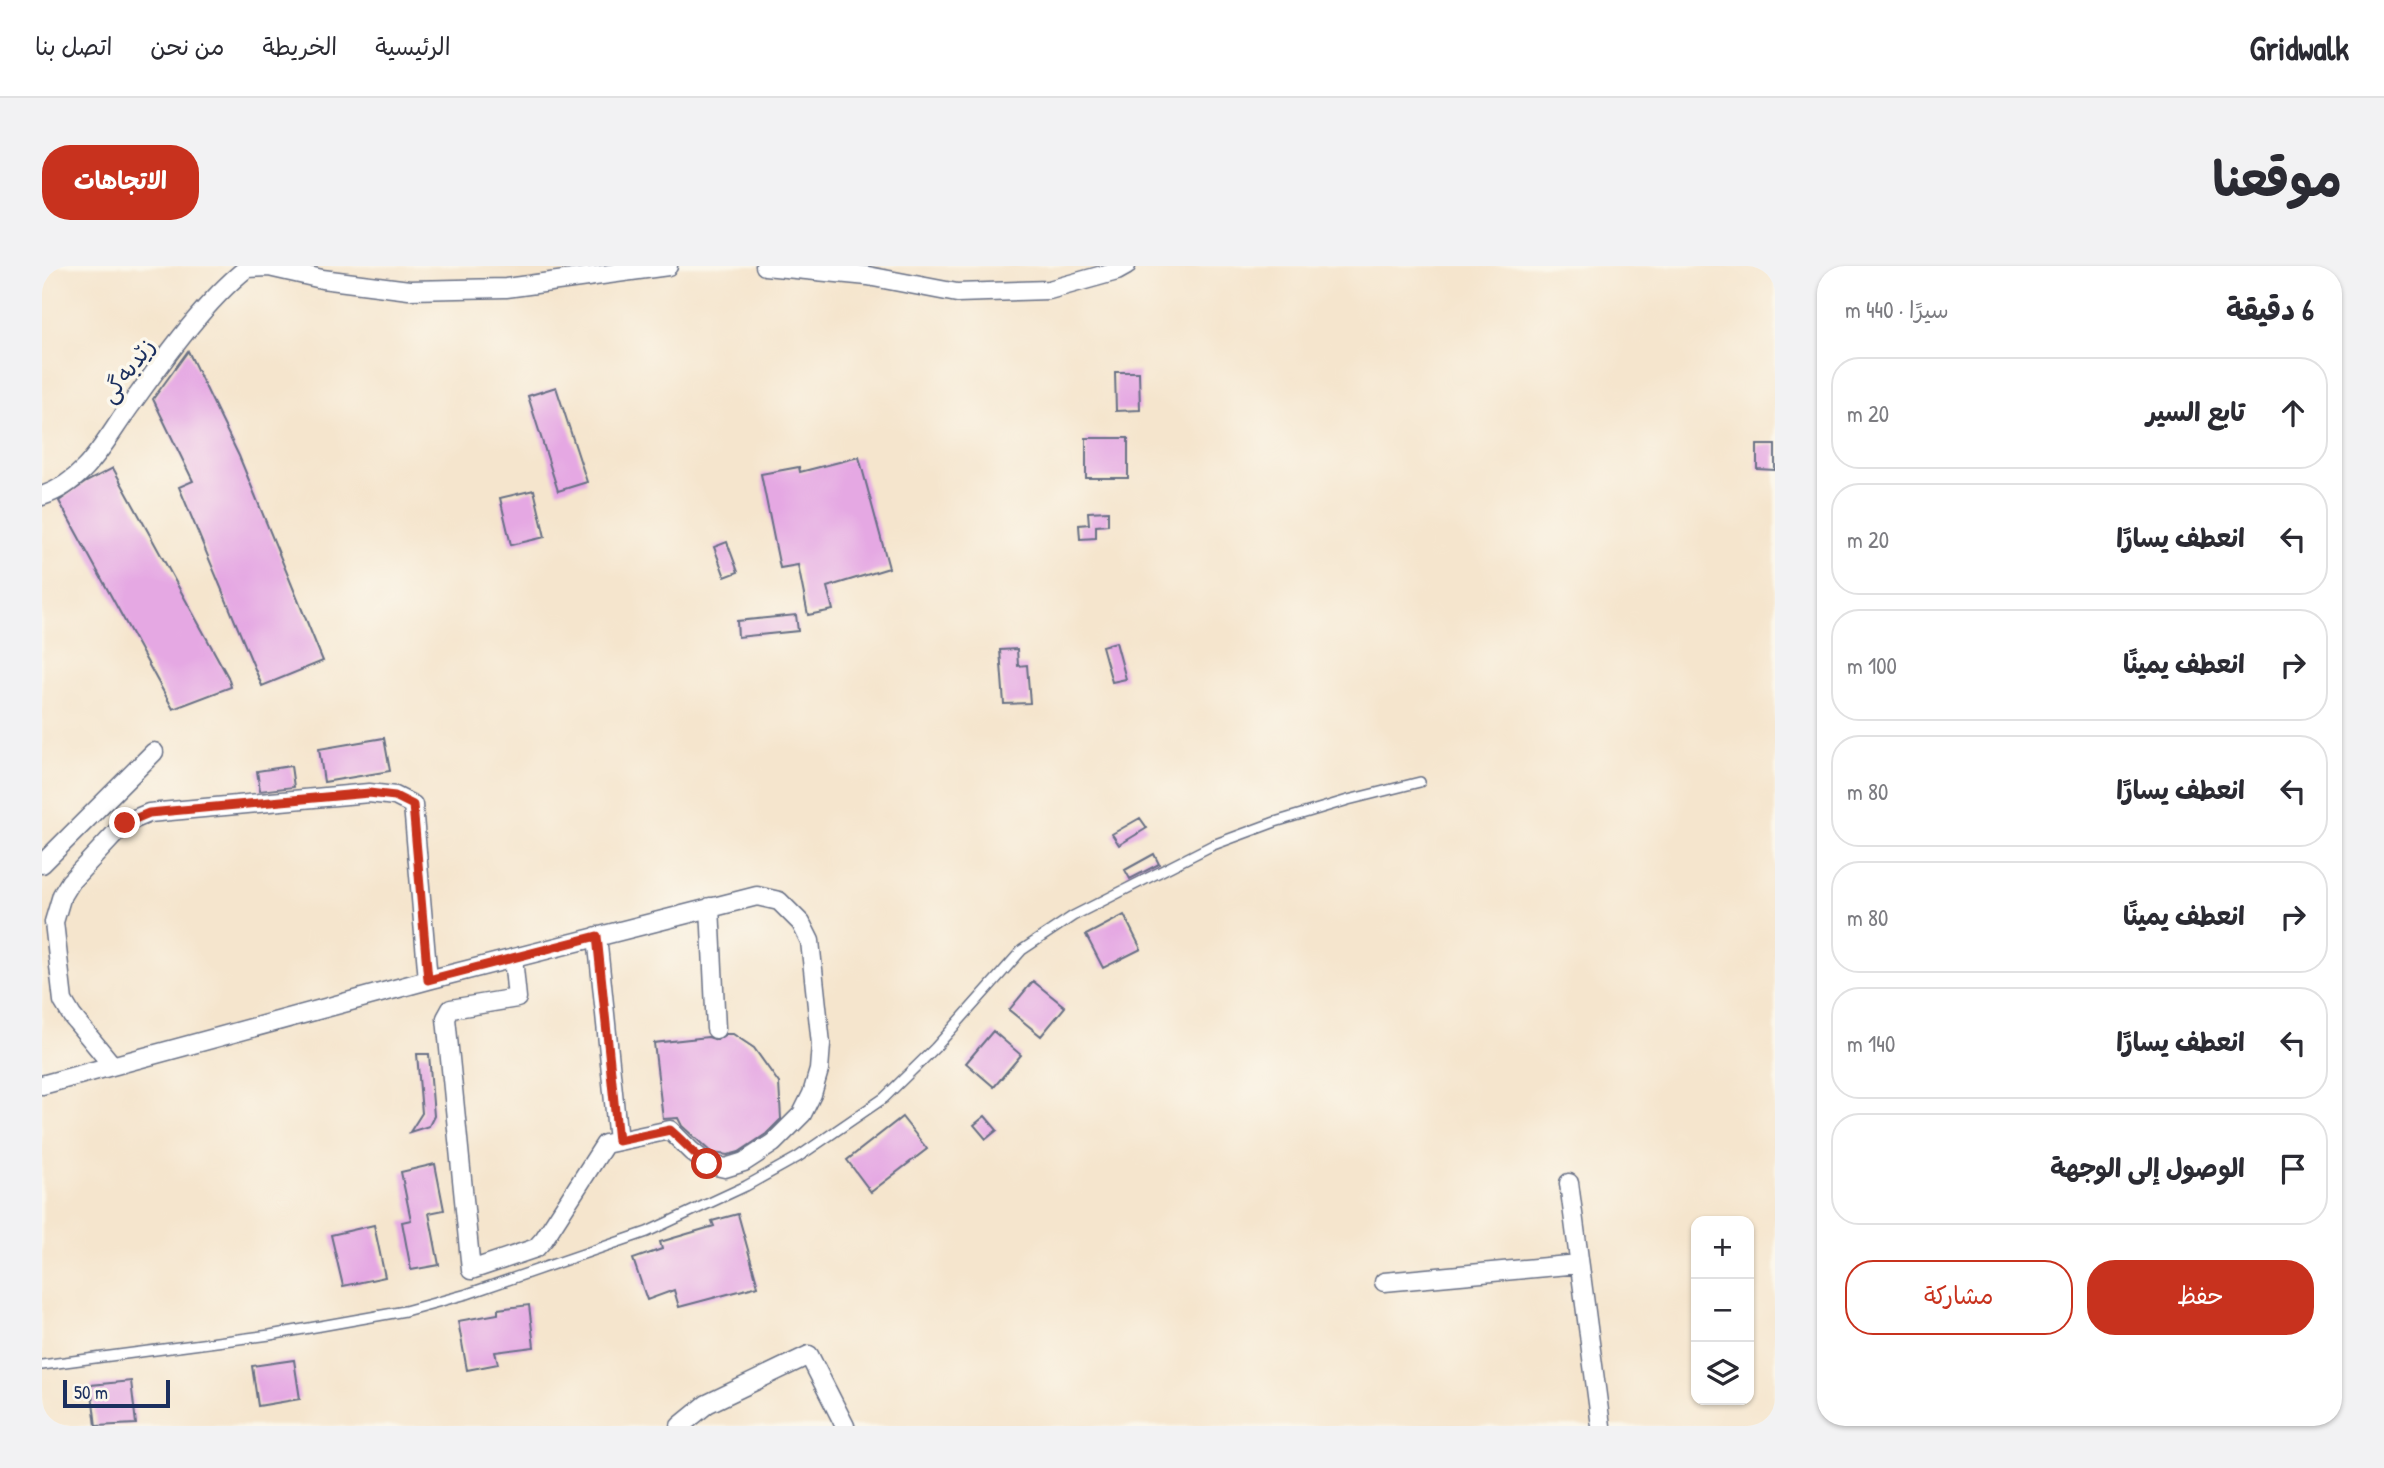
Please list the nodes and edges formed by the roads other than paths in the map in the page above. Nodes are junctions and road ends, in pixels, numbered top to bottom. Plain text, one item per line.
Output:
1 (668, 266) edge
2 (765, 266) edge
3 (1126, 266) edge
4 (247, 267) edge
5 (42, 496) edge
6 (154, 752) dead end
7 (1420, 782) dead end
8 (42, 864) edge
9 (710, 907) junction
10 (597, 936) junction
11 (513, 958) junction
12 (428, 980) junction
13 (716, 1029) dead end
14 (112, 1065) junction
15 (42, 1085) edge
16 (618, 1141) junction
17 (1569, 1183) dead end
18 (1579, 1264) junction
19 (1384, 1282) dead end
20 (42, 1365) edge
21 (680, 1426) edge
22 (845, 1426) edge
23 (1601, 1426) edge

1 - 4 street
2 - 3 street
4 - 5 street, زێدبەگی
6 - 8 street
7 - 20 lane
9 - 10 street
9 - 13 street
9 - 16 street
10 - 11 street
10 - 16 street
11 - 12 street
11 - 16 street
12 - 14 street
12 - 14 street
14 - 15 street
17 - 18 street
18 - 19 street
18 - 23 street
21 - 22 street

